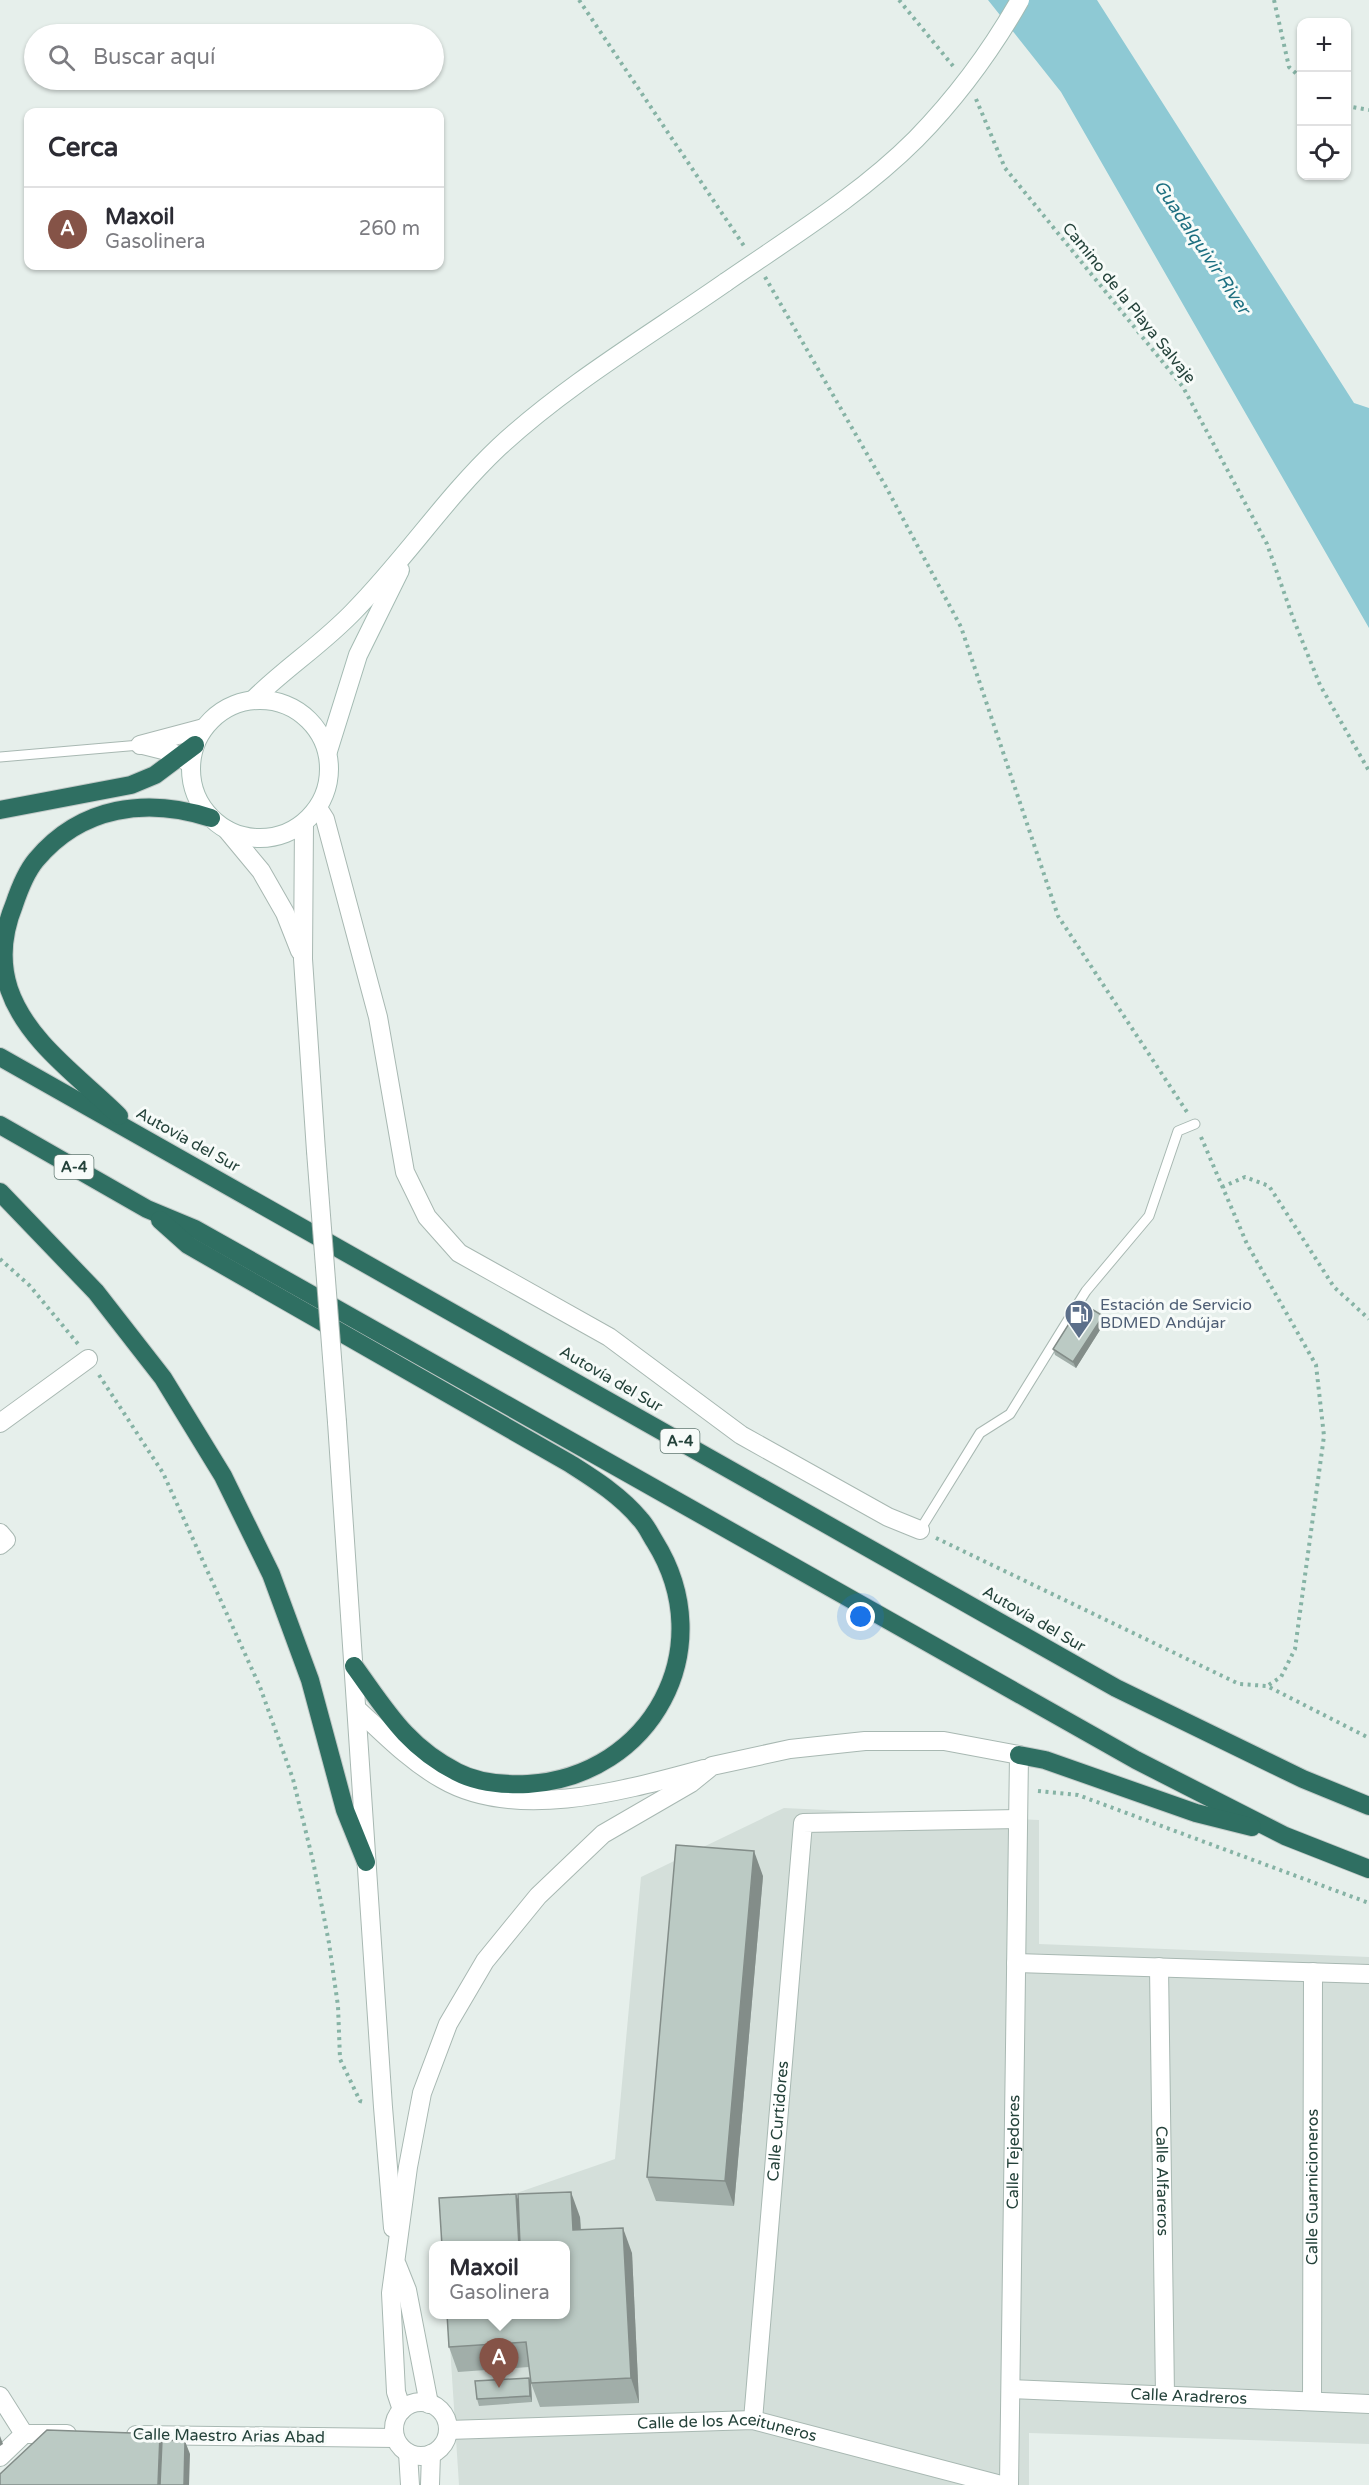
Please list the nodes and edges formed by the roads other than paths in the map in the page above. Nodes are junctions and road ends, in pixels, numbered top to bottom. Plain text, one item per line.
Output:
1 (1020, 0) edge
2 (411, 547) junction
3 (253, 700) junction
4 (204, 728) junction
5 (140, 745) junction
6 (195, 745) joint
7 (328, 751) junction
8 (0, 757) edge
9 (185, 760) junction
10 (318, 808) junction
11 (0, 810) edge
12 (211, 818) junction
13 (304, 823) junction
14 (227, 830) junction
15 (303, 959) junction
16 (0, 1057) edge
17 (1195, 1124) road end
18 (0, 1125) edge
19 (135, 1132) junction
20 (0, 1192) edge
21 (147, 1209) junction
22 (88, 1359) road end
23 (0, 1423) edge
24 (920, 1530) joint
25 (0, 1533) edge
26 (0, 1545) edge
27 (354, 1666) junction
28 (357, 1709) junction
29 (1019, 1755) junction
30 (712, 1766) junction
31 (1369, 1806) edge
32 (1018, 1819) junction
33 (1285, 1836) junction
34 (366, 1862) junction
35 (1369, 1869) edge
36 (1016, 1963) junction
37 (1159, 1967) junction
38 (1313, 1972) junction
39 (1369, 1974) edge
40 (396, 2265) junction
41 (1011, 2389) junction
42 (1165, 2395) junction
43 (0, 2396) edge
44 (1312, 2401) junction
45 (429, 2404) junction
46 (1369, 2404) edge
47 (402, 2410) junction
48 (753, 2420) junction
49 (448, 2430) junction
50 (24, 2434) junction
51 (84, 2434) edge
52 (120, 2435) edge
53 (395, 2438) junction
54 (408, 2453) junction
55 (431, 2454) junction
56 (0, 2457) edge
57 (410, 2485) edge
58 (430, 2485) edge
59 (1001, 2485) edge
60 (1009, 2485) edge

1 - 2 street, bridge
2 - 3 street
2 - 7 street
3 - 4 street
3 - 7 street
4 - 5 street
4 - 6 street
5 - 8 lane
5 - 9 street
6 - 9 highway
7 - 10 street
9 - 11 highway
9 - 12 street
10 - 13 street
10 - 24 street
12 - 14 street
12 - 19 highway
13 - 14 street
13 - 15 street
14 - 15 street
15 - 27 street, bridge
16 - 19 highway, Autovía del Sur / A-4
17 - 24 lane
18 - 21 highway, A-4
19 - 31 highway, Autovía del Sur / A-4
20 - 34 highway
21 - 27 highway
21 - 33 highway, A-4
22 - 23 street
25 - 26 street
27 - 28 street
28 - 30 street
28 - 34 street
29 - 30 street
29 - 32 street, Calle Tejedores
29 - 33 highway
30 - 40 street
32 - 36 street, Calle Tejedores
32 - 48 street, Calle Curtidores
33 - 35 highway, A-4
34 - 40 street
36 - 37 street
36 - 41 street, Calle Tejedores
37 - 38 street
37 - 42 street, Calle Alfareros
38 - 39 street
38 - 44 street, Calle Guarnicioneros
40 - 45 street
40 - 47 street
41 - 42 street, Calle Aradreros
41 - 60 street, Calle Tejedores
42 - 44 street, Calle Aradreros
43 - 50 street
44 - 46 street, Calle Aradreros
45 - 47 street
45 - 49 street
47 - 53 street
48 - 49 street, Calle de los Aceituneros
48 - 59 street, Calle de los Aceituneros
49 - 55 street
50 - 51 street
50 - 56 street
52 - 53 street, Calle Maestro Arias Abad
53 - 54 street
54 - 55 street
54 - 57 street
55 - 58 street

